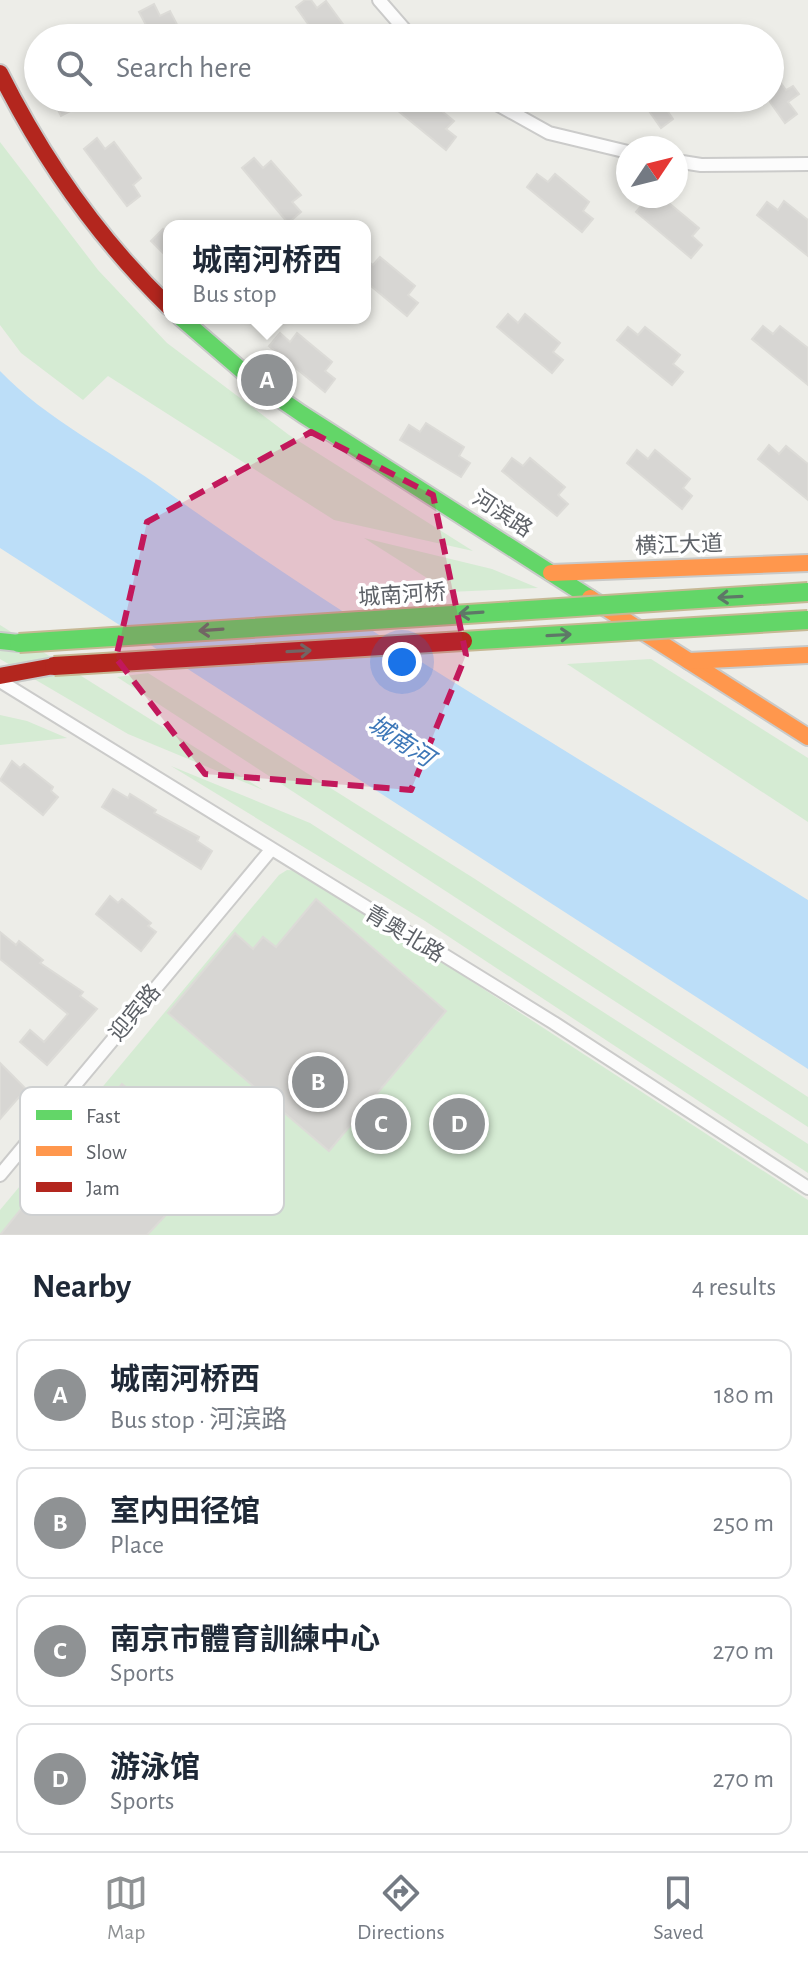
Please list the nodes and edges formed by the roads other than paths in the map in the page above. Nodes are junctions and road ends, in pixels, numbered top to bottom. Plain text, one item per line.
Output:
1 (379, 0) edge
2 (400, 24) edge
3 (0, 73) edge
4 (511, 112) edge
5 (616, 149) edge
6 (688, 163) edge
7 (808, 164) edge
8 (163, 300) edge
9 (188, 324) edge
10 (808, 563) edge
11 (551, 573) junction
12 (808, 592) edge
13 (808, 620) edge
14 (0, 642) edge
15 (808, 655) edge
16 (689, 661) junction
17 (0, 676) edge
18 (808, 737) edge
19 (270, 851) junction
20 (73, 1087) edge
21 (20, 1151) edge
22 (0, 1175) edge
23 (808, 1188) edge

1 - 2 street
3 - 8 main road
4 - 5 street
6 - 7 street
9 - 11 main road, 河滨路
10 - 11 main road, 横江大道
11 - 16 main road, 河滨路
12 -> 14 main road, 城南河桥, bridge
17 -> 13 main road, bridge
15 - 16 main road
16 - 18 main road, 河滨路
17 - 19 street, 青奥北路
19 - 20 street, 迎宾路
19 - 23 street, 青奥北路
21 - 22 street, 迎宾路

